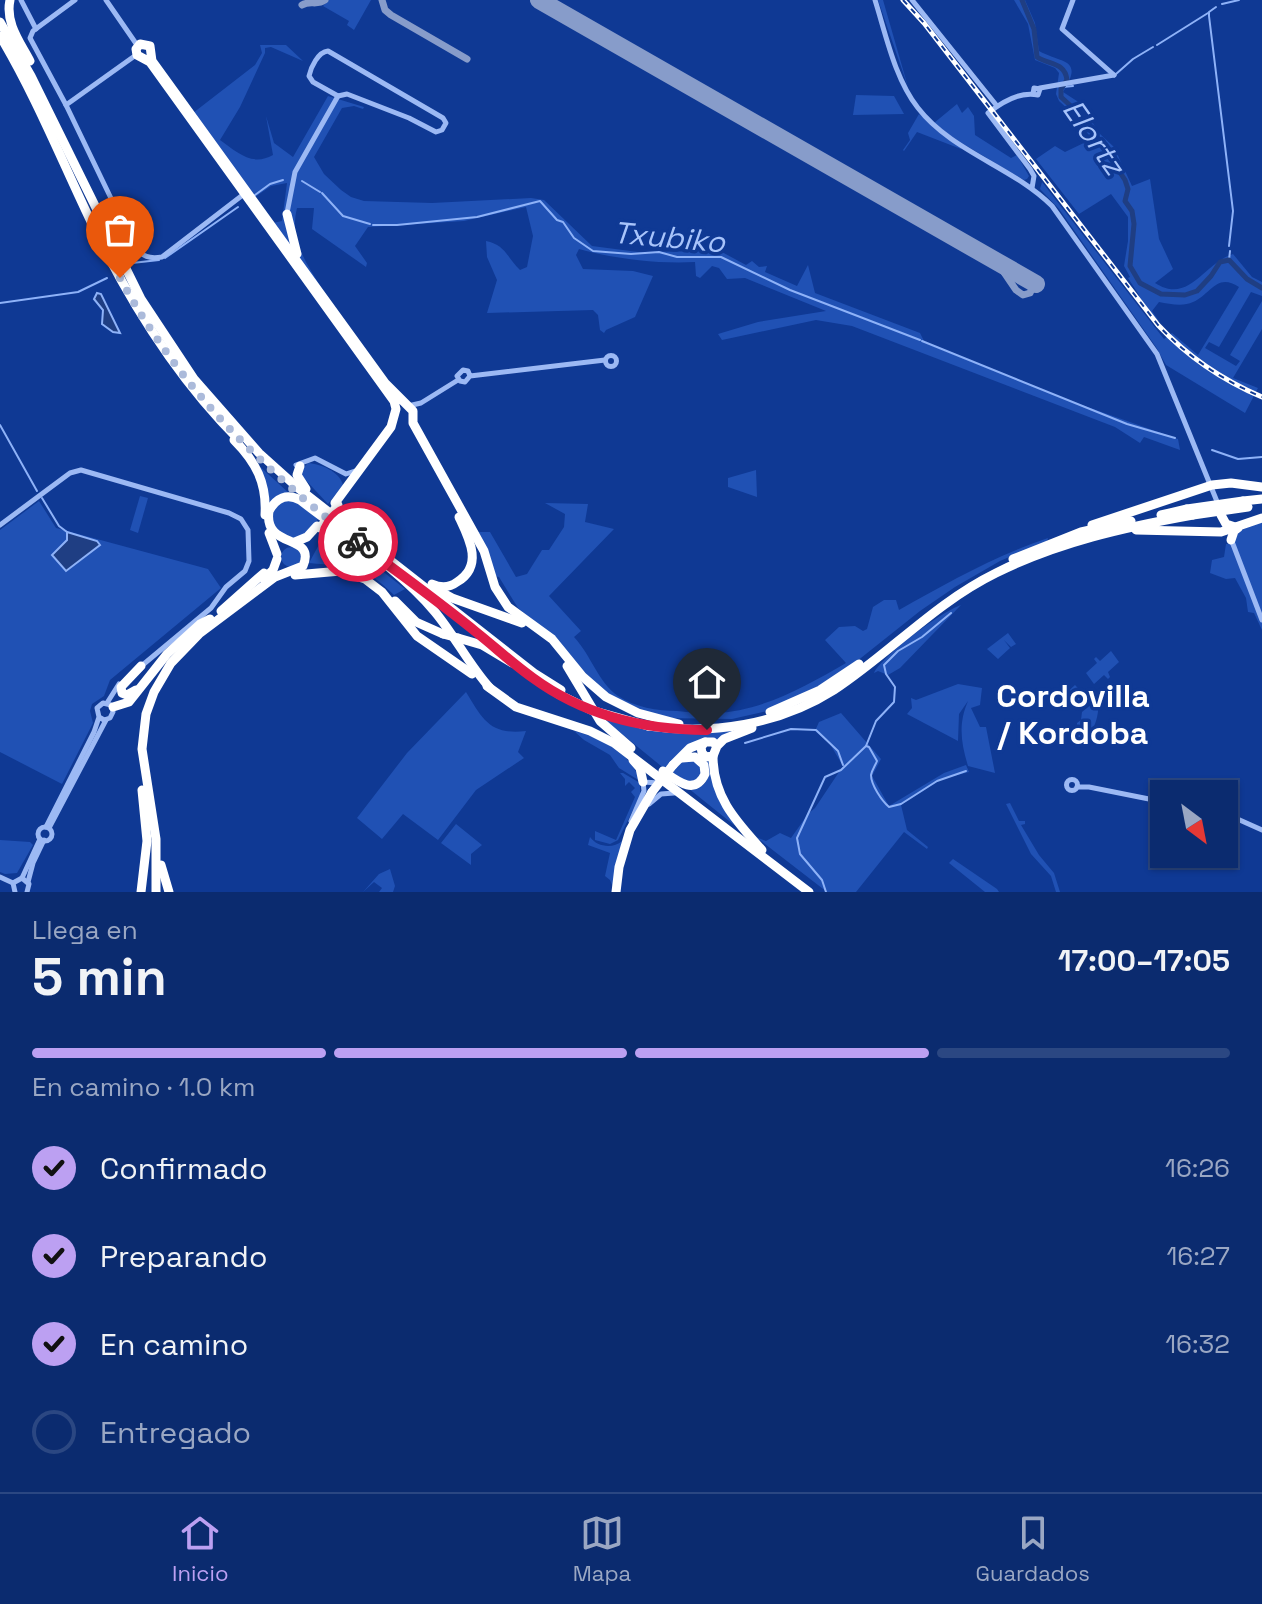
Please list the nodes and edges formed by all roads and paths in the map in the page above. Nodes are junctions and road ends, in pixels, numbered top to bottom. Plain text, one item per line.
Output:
1 (3, 0) edge
2 (10, 0) edge
3 (21, 0) edge
4 (75, 0) edge
5 (107, 0) edge
6 (875, 0) edge
7 (912, 0) edge
8 (1073, 0) edge
9 (0, 22) edge
10 (36, 29) junction
11 (0, 36) edge
12 (0, 46) edge
13 (142, 51) junction
14 (38, 78) junction
15 (29, 88) junction
16 (338, 96) junction
17 (66, 105) junction
18 (997, 106) junction
19 (69, 153) junction
20 (1032, 188) junction
21 (244, 194) junction
22 (286, 218) junction
23 (271, 227) junction
24 (319, 291) junction
25 (163, 350) junction
26 (605, 360) dead end
27 (405, 414) junction
28 (254, 447) junction
29 (364, 462) junction
30 (298, 467) junction
31 (1204, 470) junction
32 (340, 472) junction
33 (347, 487) junction
34 (1262, 487) edge
35 (1214, 488) junction
36 (1197, 489) junction
37 (265, 497) junction
38 (1262, 499) edge
39 (337, 504) junction
40 (1245, 504) junction
41 (1262, 505) edge
42 (1190, 512) junction
43 (334, 516) junction
44 (1262, 518) edge
45 (0, 525) edge
46 (319, 527) junction
47 (1227, 527) junction
48 (1117, 531) junction
49 (291, 542) junction
50 (1025, 553) junction
51 (277, 556) junction
52 (306, 557) junction
53 (384, 559) junction
54 (293, 571) junction
55 (392, 572) junction
56 (420, 580) junction
57 (389, 598) junction
58 (236, 607) junction
59 (221, 611) junction
60 (210, 619) junction
61 (1262, 620) edge
62 (538, 629) junction
63 (515, 664) junction
64 (141, 666) junction
65 (141, 684) junction
66 (490, 688) junction
67 (580, 688) junction
68 (560, 692) junction
69 (110, 705) junction
70 (790, 712) junction
71 (102, 718) junction
72 (648, 723) junction
73 (679, 724) junction
74 (606, 738) junction
75 (705, 742) junction
76 (715, 751) junction
77 (702, 753) junction
78 (642, 757) junction
79 (682, 758) junction
80 (674, 765) junction
81 (643, 782) junction
82 (1079, 785) dead end
83 (142, 790) junction
84 (674, 793) junction
85 (1150, 799) edge
86 (1238, 819) edge
87 (47, 828) junction
88 (1262, 830) edge
89 (626, 833) joint
90 (156, 839) junction
91 (42, 840) junction
92 (762, 850) junction
93 (621, 863) junction
94 (0, 877) edge
95 (22, 878) junction
96 (13, 883) junction
97 (28, 886) edge
98 (35, 891) edge
99 (15, 892) edge
100 (141, 892) edge
101 (153, 892) edge
102 (169, 892) edge
103 (621, 892) edge
104 (806, 892) edge
105 (816, 892) edge

1 - 14 highway
2 - 14 highway
3 - 10 street
4 - 10 street
5 - 13 street
6 - 20 street
7 - 18 street
8 - 18 street
9 - 19 highway
10 - 17 street
11 - 15 highway
12 - 15 highway
13 - 17 street
13 - 21 highway
13 - 23 highway
14 - 19 highway
15 - 25 highway
16 - 16 street
16 - 22 street
17 - 21 street
18 - 20 street
19 - 28 highway
20 - 31 street
21 - 23 highway
22 - 23 highway
22 - 24 highway
23 - 24 highway
23 - 27 highway
24 - 27 highway
25 - 37 highway
25 - 53 highway
26 - 27 street
27 - 29 highway
27 - 39 highway
27 - 56 highway
27 - 62 highway
28 - 30 highway
28 - 43 highway
29 - 32 street
29 - 33 highway
30 - 32 street
30 - 43 highway
31 - 35 street
31 - 35 street
31 - 36 street
32 - 33 street
33 - 39 highway
34 - 35 highway
35 - 36 highway
35 - 47 highway
36 - 50 highway
37 - 51 highway
37 - 59 highway
38 - 40 highway
39 - 46 highway, bridge
40 - 41 highway
40 - 42 highway, bridge
42 - 48 highway
42 - 50 highway
43 - 53 highway
44 - 47 highway
45 - 64 street
46 - 49 highway
46 - 52 highway
47 - 48 highway
47 - 61 street
48 - 70 highway
49 - 51 highway
49 - 52 highway
49 - 55 highway
50 - 73 highway
51 - 54 highway
51 - 59 highway
52 - 54 highway
53 - 55 highway
53 - 56 highway
53 - 63 highway
53 - 68 highway
54 - 57 highway
54 - 58 highway
55 - 66 highway
56 - 67 highway
57 - 58 highway
57 - 63 highway, bridge
57 - 66 highway
58 - 90 highway
59 - 60 highway
60 - 65 highway
60 - 83 highway
62 - 67 highway
62 - 73 highway
63 - 68 highway
64 - 65 highway
64 - 69 street
65 - 69 highway
66 - 74 highway
67 - 78 highway
68 - 72 highway, bridge
69 - 71 street
69 - 71 street
70 - 72 highway
70 - 76 highway
71 - 87 street
72 - 73 highway
74 - 81 highway
74 - 104 highway
75 - 76 highway
75 - 77 highway
75 - 80 highway
76 - 77 highway
76 - 92 highway
77 - 79 highway
78 - 79 highway
78 - 92 highway
79 - 80 highway
80 - 93 highway, bridge
81 - 84 street
81 - 89 street
82 - 85 street
83 - 100 highway
83 - 101 highway
84 - 93 street
84 - 104 street
86 - 88 street
87 - 91 street
87 - 91 street
89 - 93 highway
90 - 101 highway
90 - 102 highway
91 - 95 street
91 - 97 street
92 - 105 highway
93 - 103 highway
94 - 96 street
95 - 96 street
95 - 97 street
96 - 99 street
97 - 98 street

